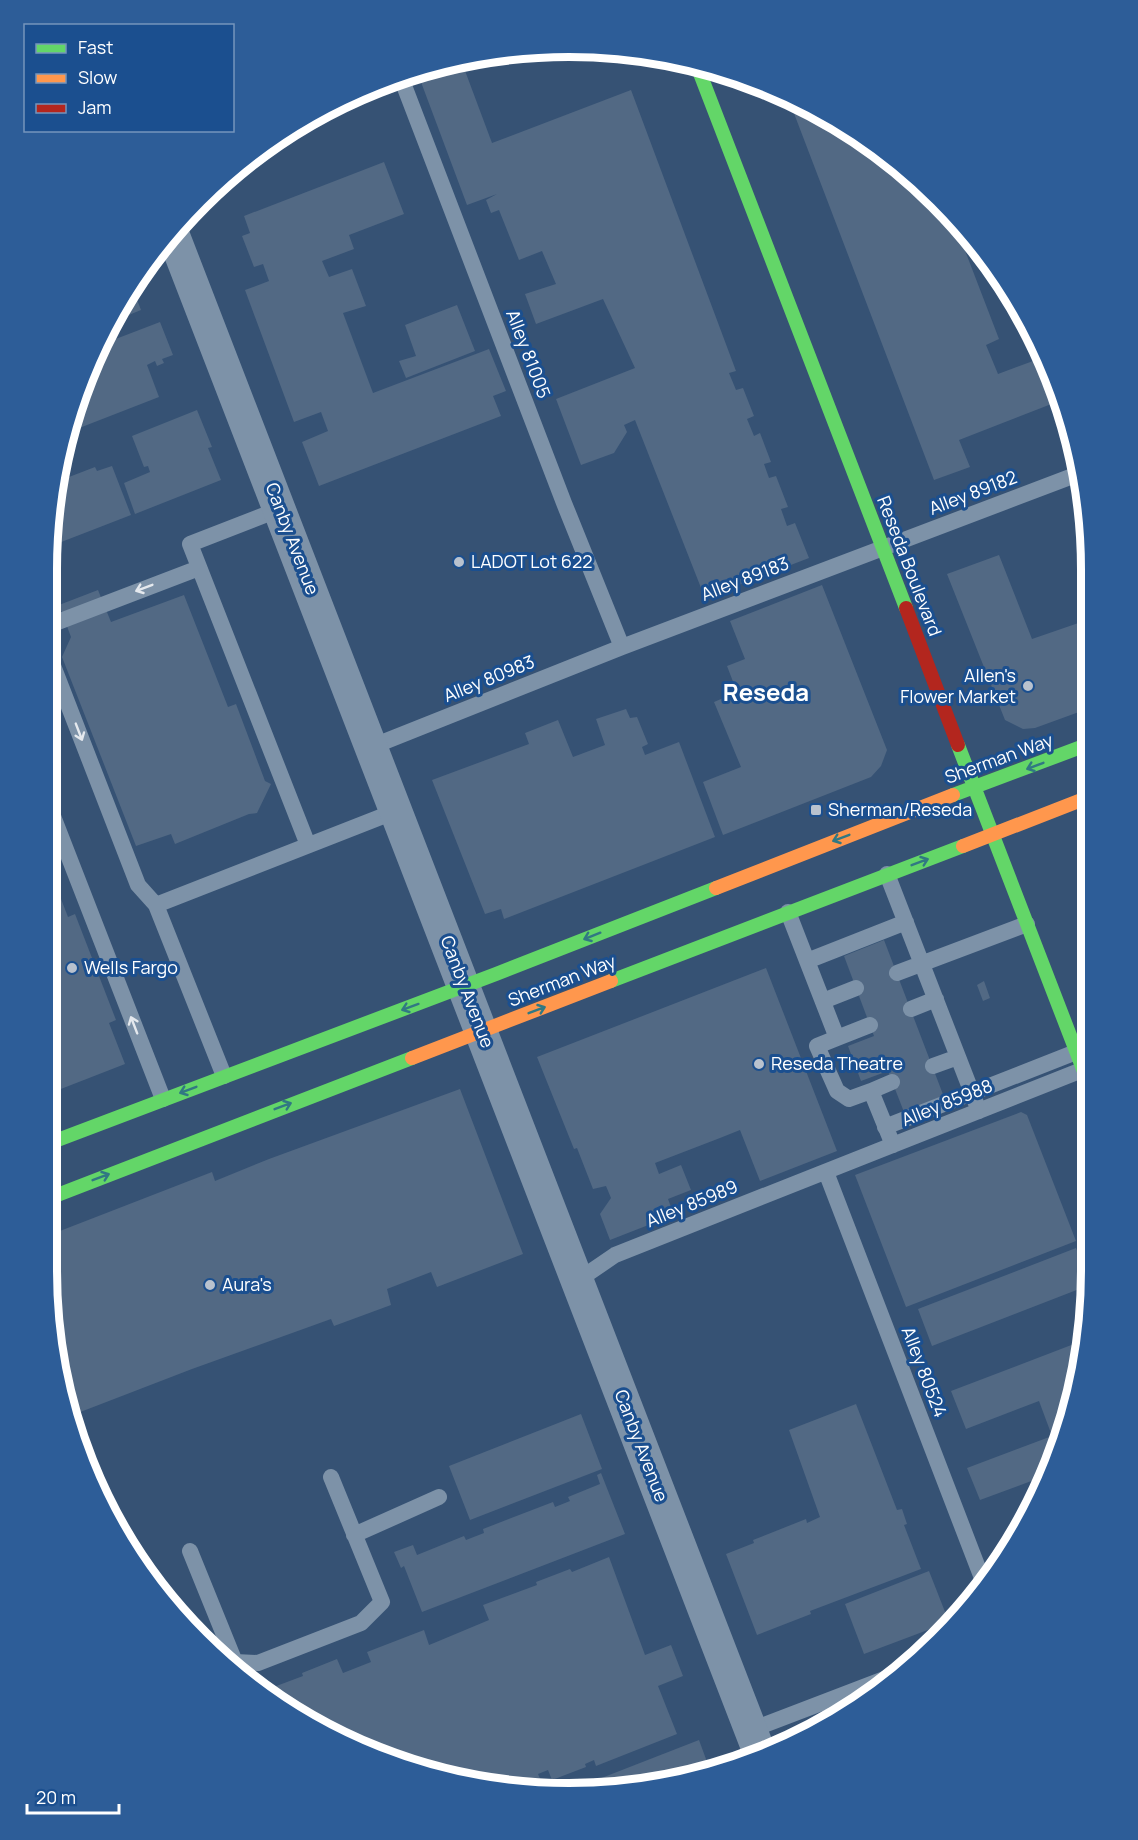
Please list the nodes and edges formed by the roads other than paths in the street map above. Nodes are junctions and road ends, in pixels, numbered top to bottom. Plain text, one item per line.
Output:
1 (700, 74) edge
2 (404, 84) edge
3 (176, 241) edge
4 (1072, 476) edge
5 (280, 509) junction
6 (882, 548) junction
7 (199, 567) junction
8 (57, 622) edge
9 (622, 647) junction
10 (57, 676) edge
11 (371, 747) junction
12 (1081, 747) edge
13 (975, 787) junction
14 (1081, 800) edge
15 (396, 811) junction
16 (992, 834) junction
17 (57, 835) edge
18 (308, 845) junction
19 (887, 874) junction
20 (156, 905) junction
21 (788, 912) junction
22 (906, 922) junction
23 (1027, 924) junction
24 (807, 961) junction
25 (922, 964) junction
26 (897, 973) dead end
27 (465, 986) junction
28 (856, 988) dead end
29 (936, 999) junction
30 (823, 1001) junction
31 (911, 1009) dead end
32 (870, 1025) dead end
33 (482, 1031) junction
34 (837, 1038) junction
35 (1077, 1052) junction
36 (958, 1057) junction
37 (1081, 1060) edge
38 (933, 1066) dead end
39 (1081, 1075) edge
40 (224, 1076) junction
41 (892, 1082) dead end
42 (871, 1091) junction
43 (972, 1093) junction
44 (163, 1100) junction
45 (979, 1111) junction
46 (885, 1127) junction
47 (57, 1139) edge
48 (893, 1145) junction
49 (826, 1172) junction
50 (57, 1195) edge
51 (577, 1281) junction
52 (331, 1477) dead end
53 (439, 1497) dead end
54 (354, 1535) junction
55 (190, 1551) dead end
56 (981, 1575) edge
57 (233, 1658) edge
58 (238, 1662) edge
59 (860, 1692) edge
60 (755, 1742) edge

1 - 6 main road, Reseda Boulevard
2 - 9 lane, Alley 81005
3 - 5 street, Canby Avenue
4 - 6 lane, Alley 89182
5 - 7 lane
5 - 11 street, Canby Avenue
6 - 9 lane, Alley 89183
6 - 13 main road, Reseda Boulevard
7 -> 8 lane
7 - 18 lane
9 - 11 lane, Alley 80983
10 -> 20 lane
11 - 15 street, Canby Avenue
12 -> 13 main road, Sherman Way
13 - 16 main road, Reseda Boulevard
13 -> 27 main road, Sherman Way
14 - 16 main road, Sherman Way
15 - 18 lane
15 - 27 street, Canby Avenue
19 -> 16 main road, Sherman Way
16 - 23 main road, Reseda Boulevard
44 -> 17 lane
18 - 20 lane
19 - 21 main road, Sherman Way
19 - 22 lane
20 - 40 lane
21 - 24 lane
33 -> 21 main road, Sherman Way
22 - 24 lane
22 - 25 lane
23 - 25 lane
23 - 35 main road, Reseda Boulevard
24 - 30 lane
25 - 26 lane
25 - 29 lane
27 - 33 street, Canby Avenue
27 -> 40 main road, Sherman Way
28 - 30 lane
29 - 31 lane
29 - 36 lane
30 - 34 lane
32 - 34 lane
50 -> 33 main road, Sherman Way
33 - 51 street, Canby Avenue
34 - 42 lane
35 - 37 main road, Reseda Boulevard
35 - 43 lane
36 - 38 lane
36 - 43 lane
39 - 45 lane, Alley 85988
40 -> 44 main road, Sherman Way
41 - 42 lane
42 - 46 lane
43 - 45 lane
43 - 46 lane
44 - 47 main road, Sherman Way
45 - 48 lane, Alley 85988
46 - 48 lane
48 - 49 lane, Alley 85988
49 - 51 lane, Alley 85989
49 - 56 lane, Alley 80524
51 - 60 street, Canby Avenue
52 - 54 lane
53 - 54 lane
54 - 58 lane
55 - 57 lane
59 - 60 lane

